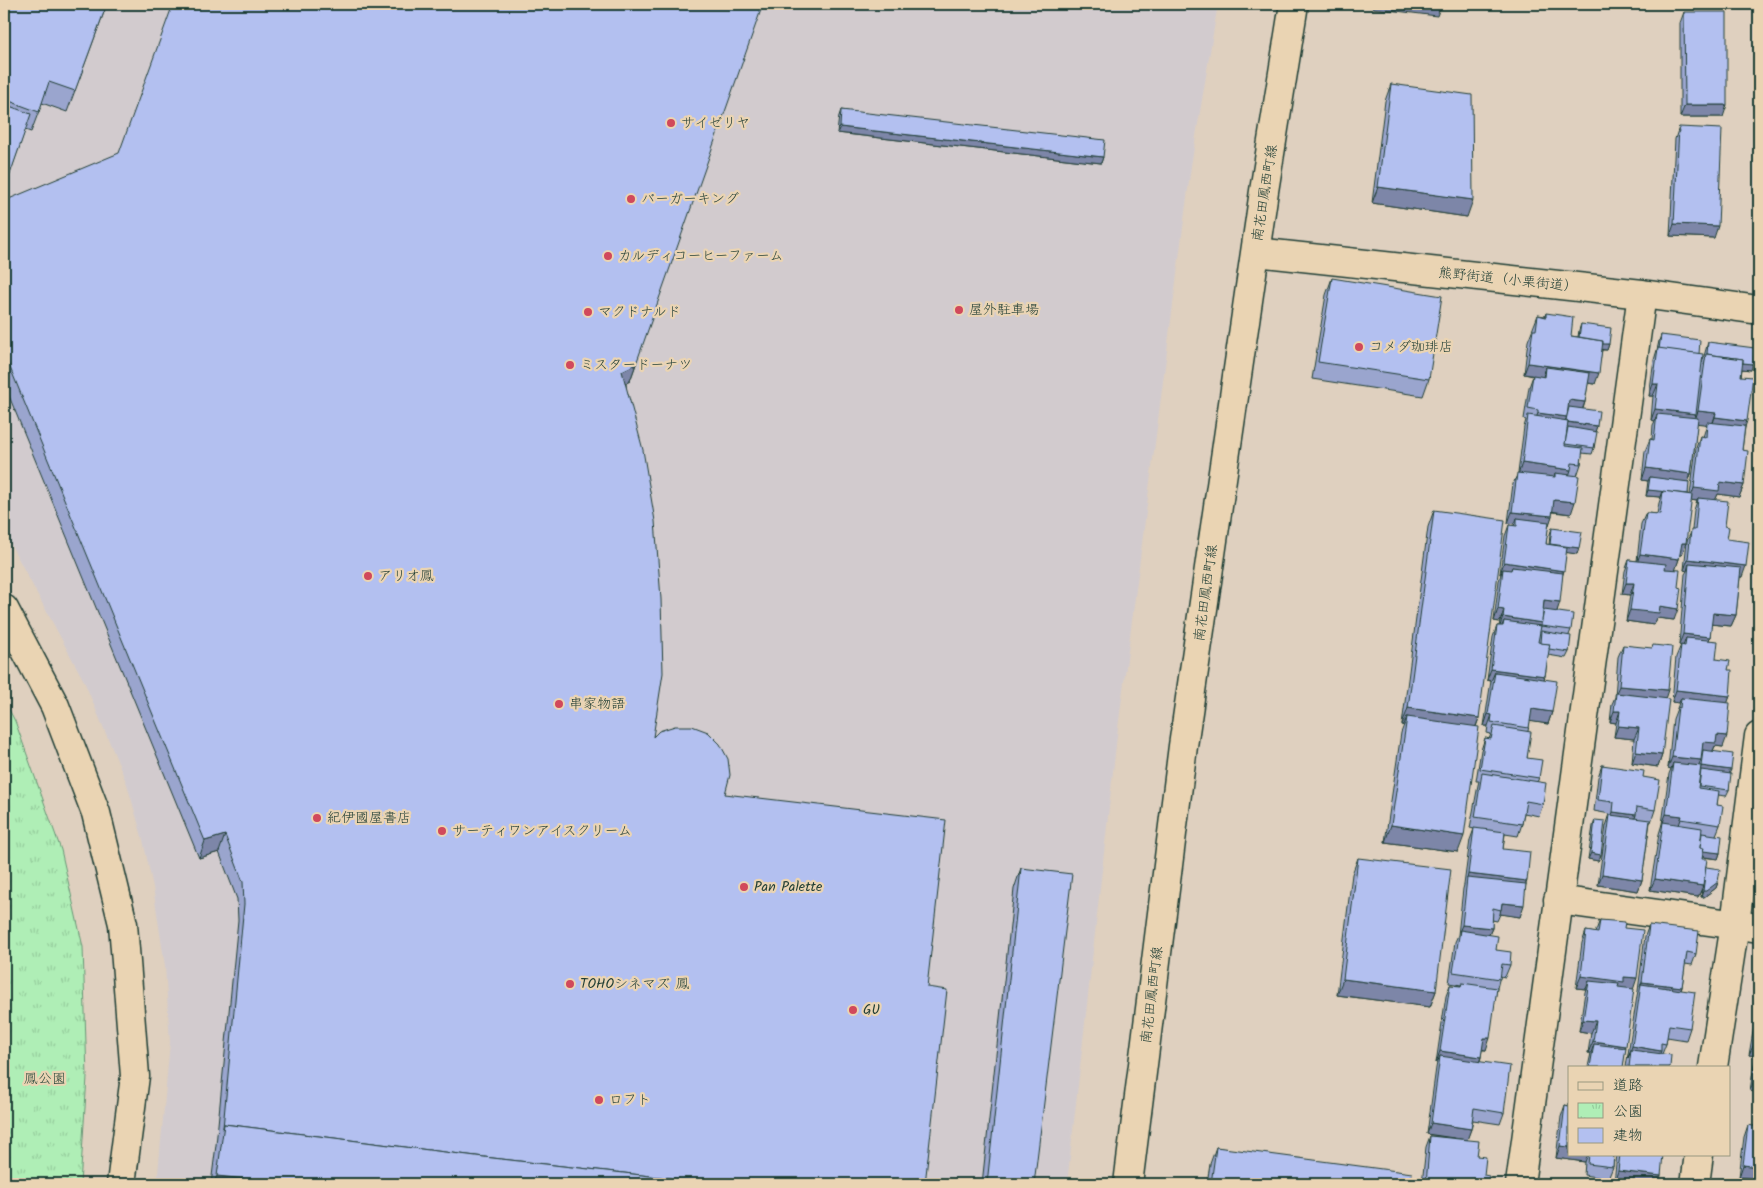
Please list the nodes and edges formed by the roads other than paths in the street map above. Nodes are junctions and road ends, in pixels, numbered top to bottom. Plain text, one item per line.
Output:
1 (1294, 4) edge
2 (1256, 252) junction
3 (1642, 294) junction
4 (1759, 310) edge
5 (4, 609) edge
6 (1759, 736) edge
7 (1558, 900) junction
8 (1747, 926) edge
9 (1713, 1066) edge
10 (1699, 1156) edge
11 (121, 1184) edge
12 (1128, 1184) edge
13 (1520, 1184) edge
14 (1695, 1184) edge

1 - 2 street, 南花田鳳西町線
2 - 3 street, 熊野街道（小栗街道）
2 - 12 street, 南花田鳳西町線
3 - 4 street, 熊野街道（小栗街道）
3 - 7 street
5 - 11 street
6 - 8 street
7 - 8 street
7 - 13 street
8 - 9 street
10 - 14 street

